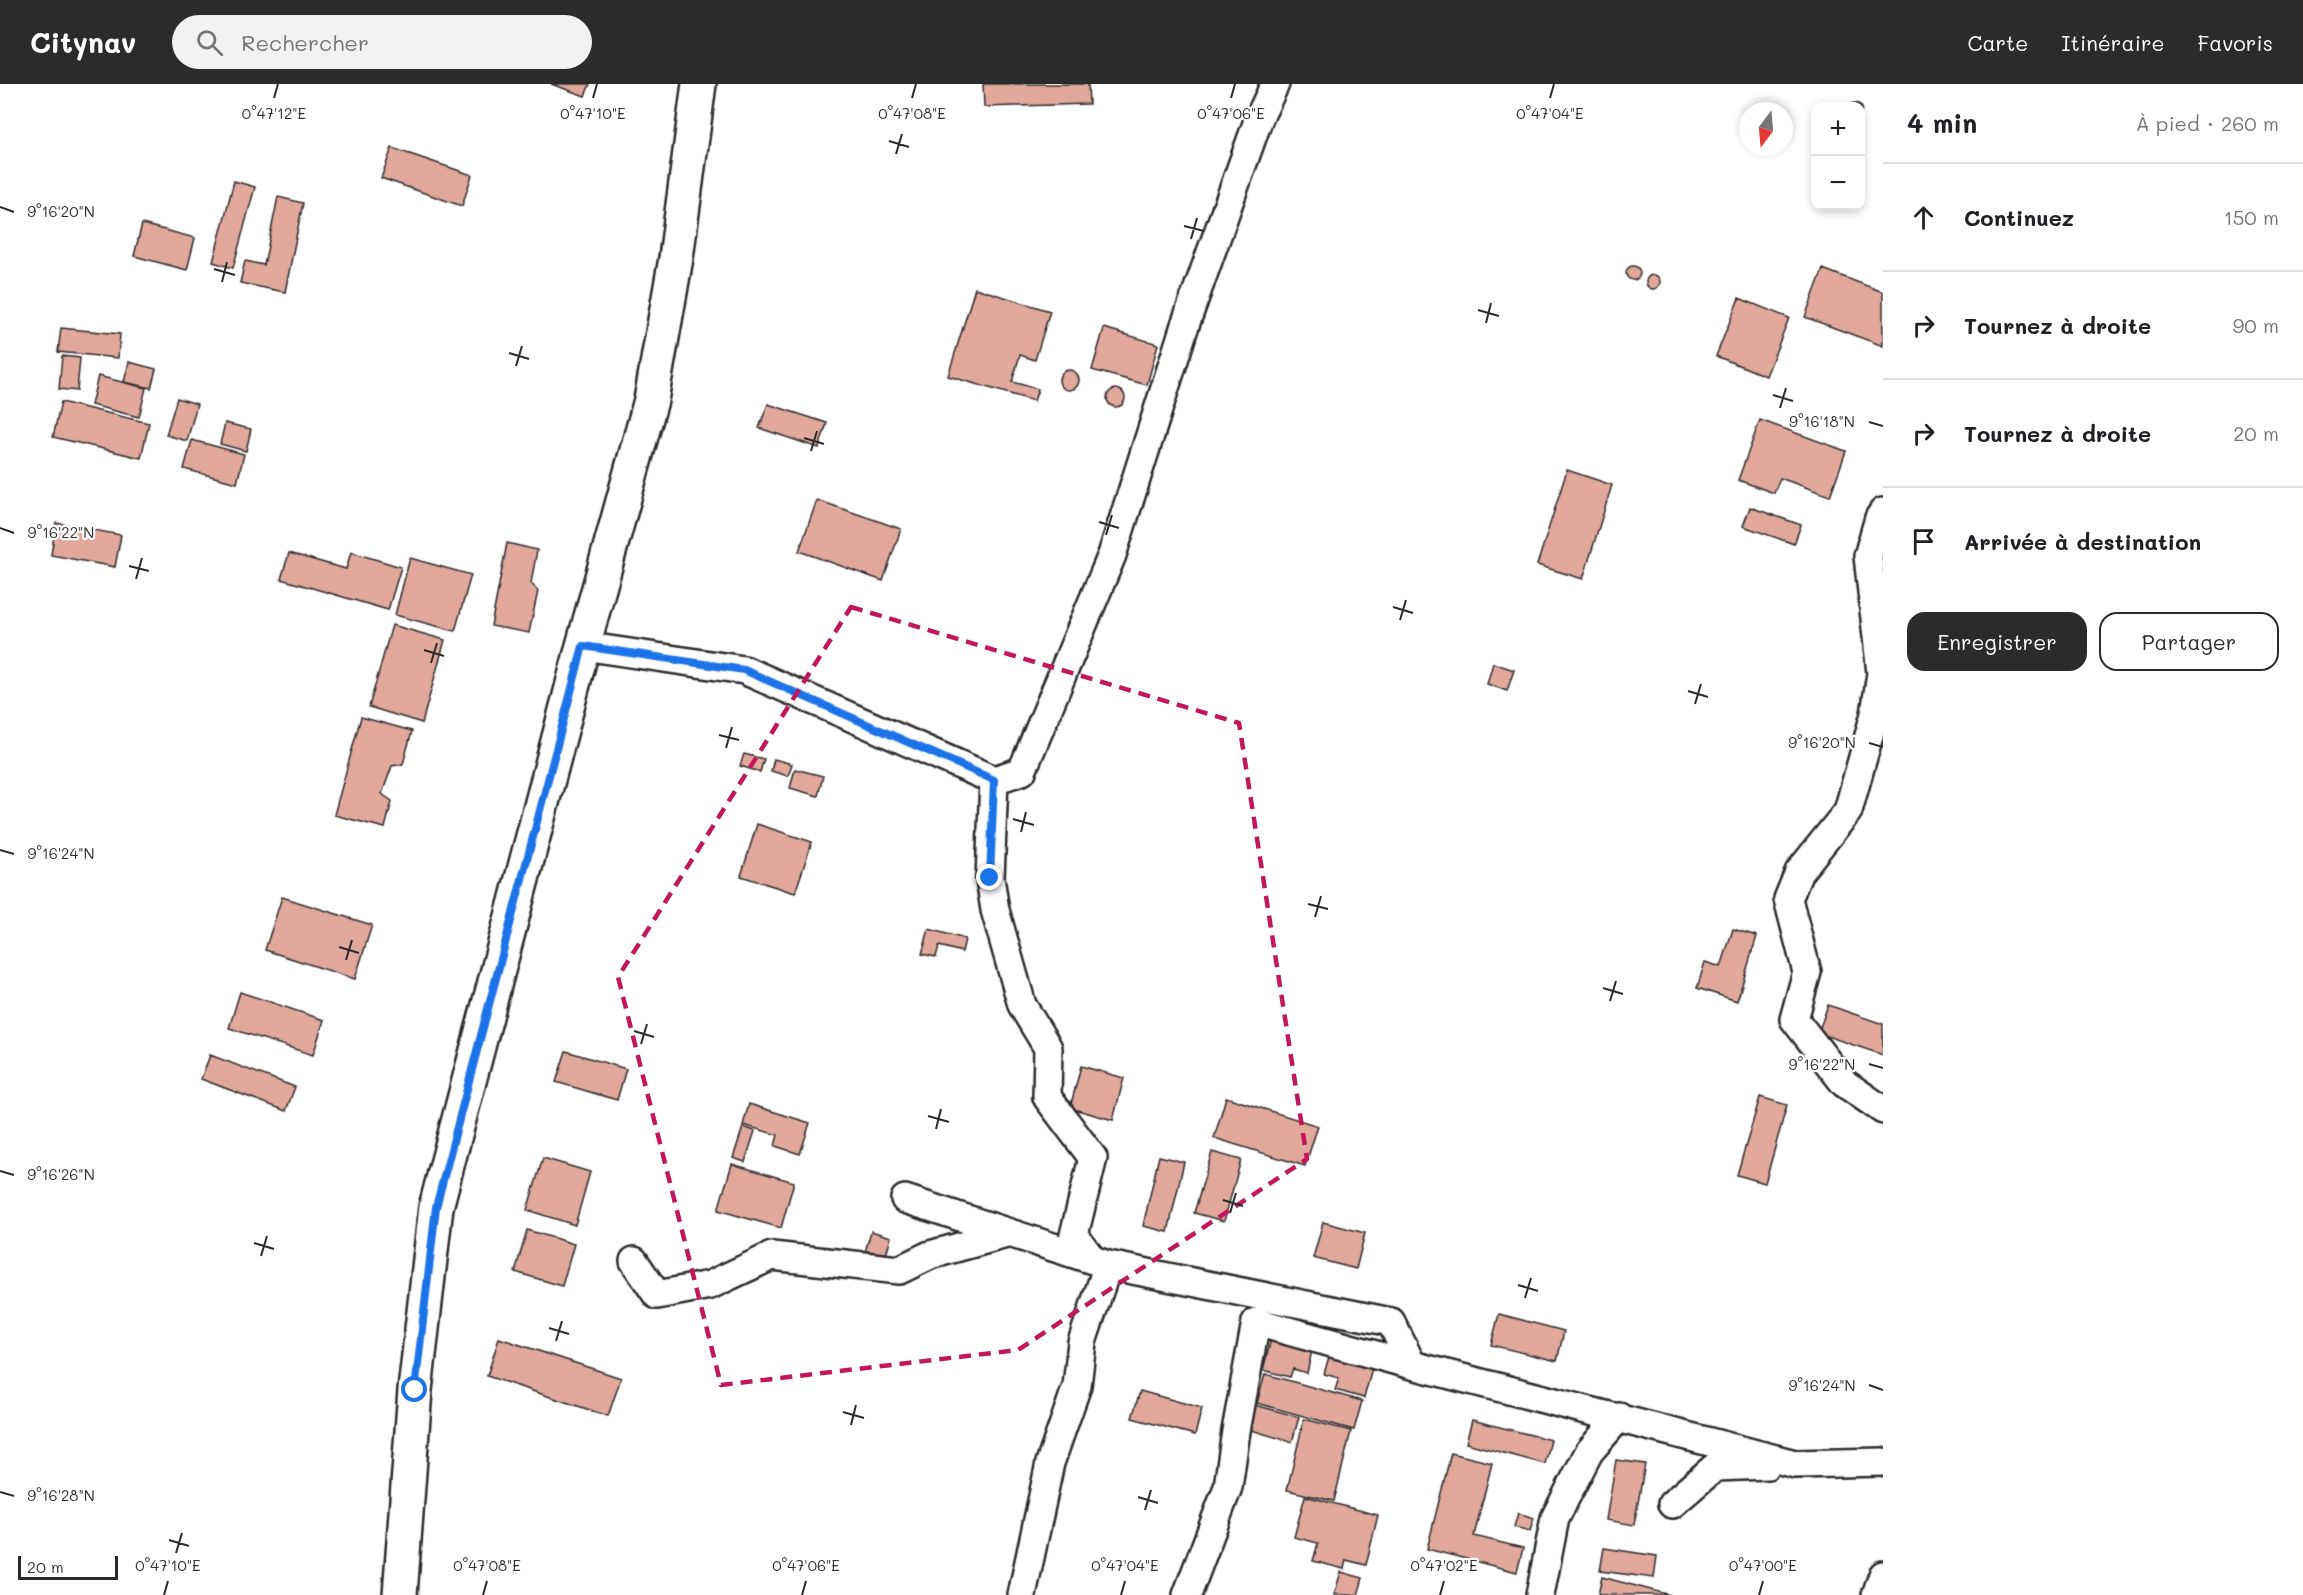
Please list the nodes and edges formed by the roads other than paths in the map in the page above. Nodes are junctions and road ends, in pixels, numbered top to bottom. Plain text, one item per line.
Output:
1 (699, 84) edge
2 (1275, 84) edge
3 (1883, 512) edge
4 (583, 646) junction
5 (1882, 673) edge
6 (994, 780) junction
7 (1883, 1110) edge
8 (905, 1199) dead end
9 (1010, 1233) junction
10 (634, 1261) dead end
11 (1100, 1262) junction
12 (1412, 1365) junction
13 (1619, 1417) junction
14 (1883, 1462) edge
15 (1795, 1464) junction
16 (1672, 1504) dead end
17 (1883, 1575) edge
18 (400, 1595) edge
19 (1022, 1595) edge
20 (1188, 1595) edge
21 (1540, 1595) edge
22 (1876, 1595) edge

1 - 4 street
2 - 6 street
3 - 5 street
4 - 6 street
4 - 18 street
5 - 7 street
6 - 11 street
8 - 9 street
9 - 10 street
9 - 11 street
11 - 12 street
11 - 19 street
12 - 13 street
12 - 20 street
13 - 15 street
13 - 21 street
14 - 15 street
15 - 16 street
17 - 22 street

